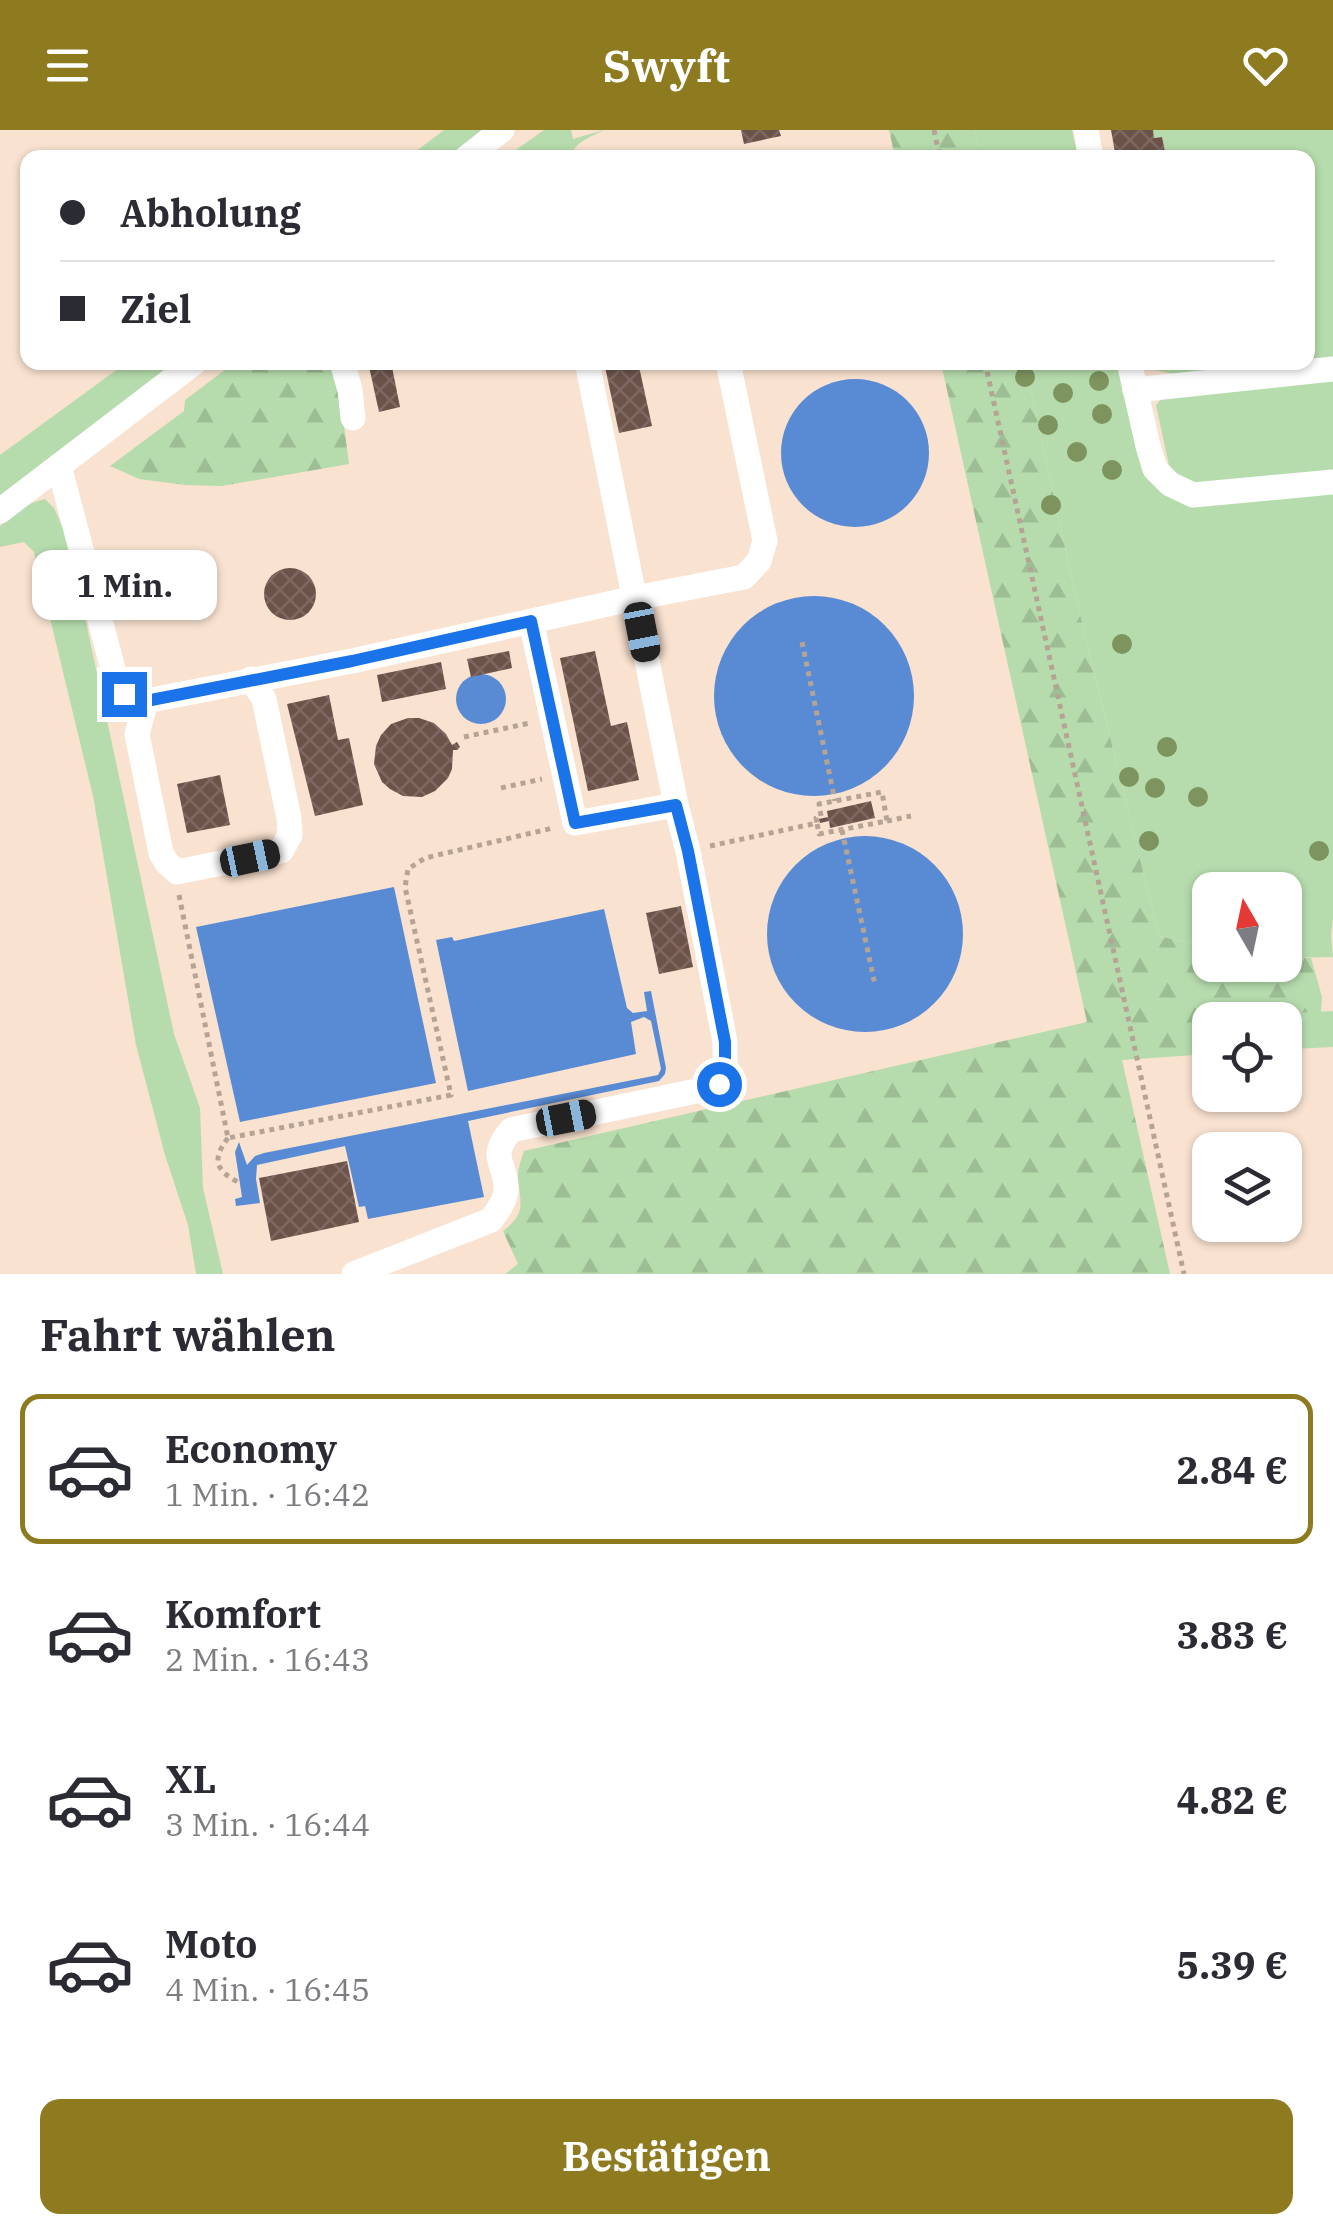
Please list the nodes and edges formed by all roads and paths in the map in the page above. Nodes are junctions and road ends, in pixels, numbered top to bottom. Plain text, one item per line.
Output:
1 (502, 130) edge
2 (476, 150) edge
3 (1333, 369) edge
4 (185, 370) edge
5 (344, 370) edge
6 (589, 370) edge
7 (730, 370) edge
8 (987, 370) edge
9 (1132, 370) edge
10 (1136, 390) junction
11 (353, 418) dead end
12 (59, 466) junction
13 (1333, 482) edge
14 (0, 511) edge
15 (635, 598) junction
16 (531, 621) junction
17 (802, 642) dead end
18 (252, 680) junction
19 (146, 701) junction
20 (552, 718) junction
21 (464, 737) dead end
22 (564, 774) junction
23 (501, 788) dead end
24 (835, 800) junction
25 (676, 805) junction
26 (911, 816) dead end
27 (887, 821) junction
28 (575, 823) junction
29 (817, 823) junction
30 (842, 830) junction
31 (688, 851) junction
32 (178, 872) junction
33 (875, 984) dead end
34 (228, 1138) junction
35 (238, 1182) dead end
36 (354, 1274) edge
37 (1184, 1274) edge

1 - 2 street
3 - 10 street
4 - 12 street
5 - 11 street
6 - 15 street
7 - 15 street
8 - 37 path
9 - 10 street
10 - 13 street
12 - 14 street
12 - 19 street
15 - 16 street
15 - 25 street
16 - 18 street
16 - 20 street
17 - 24 path
18 - 19 street
18 - 32 street
19 - 32 street
20 - 21 path
20 - 22 street
22 - 23 path
22 - 28 street
24 - 27 path
24 - 29 path
25 - 28 street
25 - 31 street
26 - 27 path
27 - 30 path
28 - 34 path
29 - 30 path
29 - 31 path
30 - 33 path
31 - 36 street
32 - 34 path
34 - 35 path

